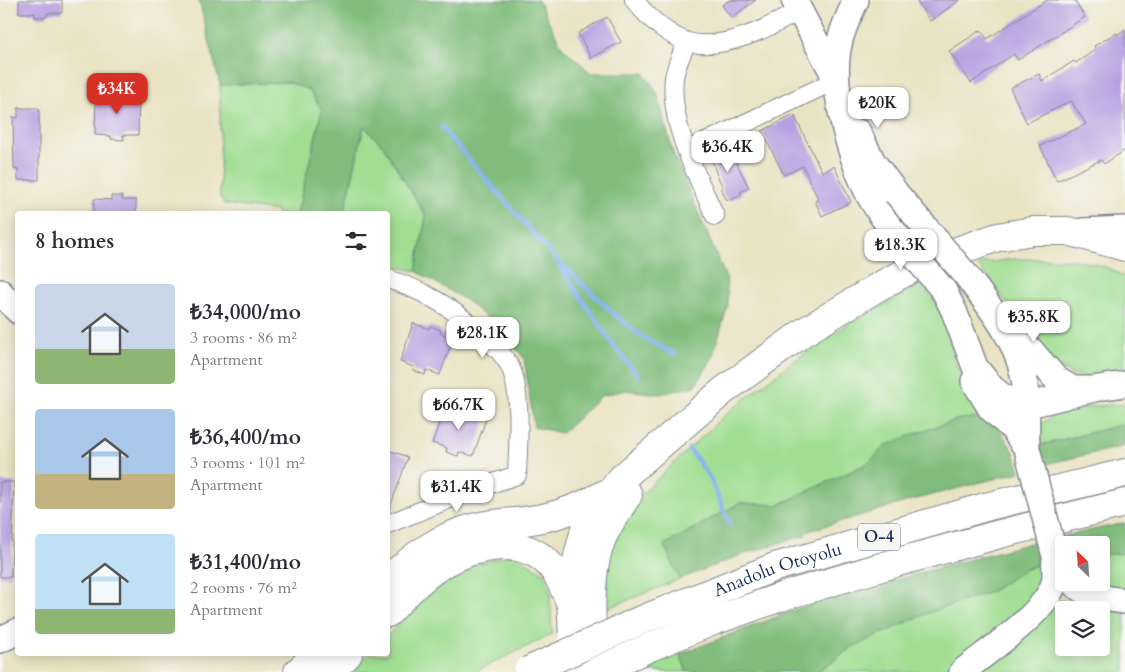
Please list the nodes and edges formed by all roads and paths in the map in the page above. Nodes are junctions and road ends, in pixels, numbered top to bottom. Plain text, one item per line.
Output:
1 (634, 0) edge
2 (856, 0) edge
3 (804, 4) edge
4 (812, 34) junction
5 (687, 42) junction
6 (836, 80) junction
7 (687, 151) junction
8 (715, 216) dead end
9 (1125, 229) edge
10 (1068, 231) junction
11 (1122, 257) edge
12 (922, 263) junction
13 (390, 280) edge
14 (0, 292) edge
15 (985, 300) junction
16 (15, 308) edge
17 (959, 323) junction
18 (1125, 384) edge
19 (1098, 388) junction
20 (1026, 406) junction
21 (674, 434) junction
22 (1027, 449) junction
23 (1125, 473) edge
24 (613, 490) junction
25 (1125, 503) edge
26 (390, 523) edge
27 (1055, 550) edge
28 (390, 578) edge
29 (1055, 578) edge
30 (1084, 591) edge
31 (1125, 601) edge
32 (571, 604) junction
33 (390, 611) edge
34 (15, 632) edge
35 (0, 640) edge
36 (315, 656) edge
37 (346, 656) edge
38 (298, 672) edge
39 (330, 672) edge
40 (527, 672) edge
41 (580, 672) edge
42 (595, 672) edge
43 (605, 672) edge
44 (962, 672) edge

1 - 5 street
2 - 4 street
2 - 6 street
3 - 4 street
3 - 5 street
4 - 6 street
5 - 7 street
6 - 7 street
6 - 15 street, bridge
6 - 17 street, bridge
7 - 8 street
9 - 10 street
10 - 11 main road
10 - 12 main road
11 - 12 main road
12 - 21 main road
13 - 26 street
14 - 16 street
15 - 19 street
15 - 20 street
17 - 20 street
17 - 22 street
18 - 19 street
19 - 20 street
20 - 22 street
21 - 24 main road
21 - 43 main road
22 - 27 street, bridge
23 - 40 main road, Anadolu Otoyolu / O-4, bridge
24 - 28 main road
24 - 32 main road
25 - 42 main road, Anadolu Otoyolu / O-4, bridge
29 - 44 street
30 - 31 street
32 - 33 main road
32 - 41 main road
34 - 35 street
36 - 38 main road
37 - 39 main road

